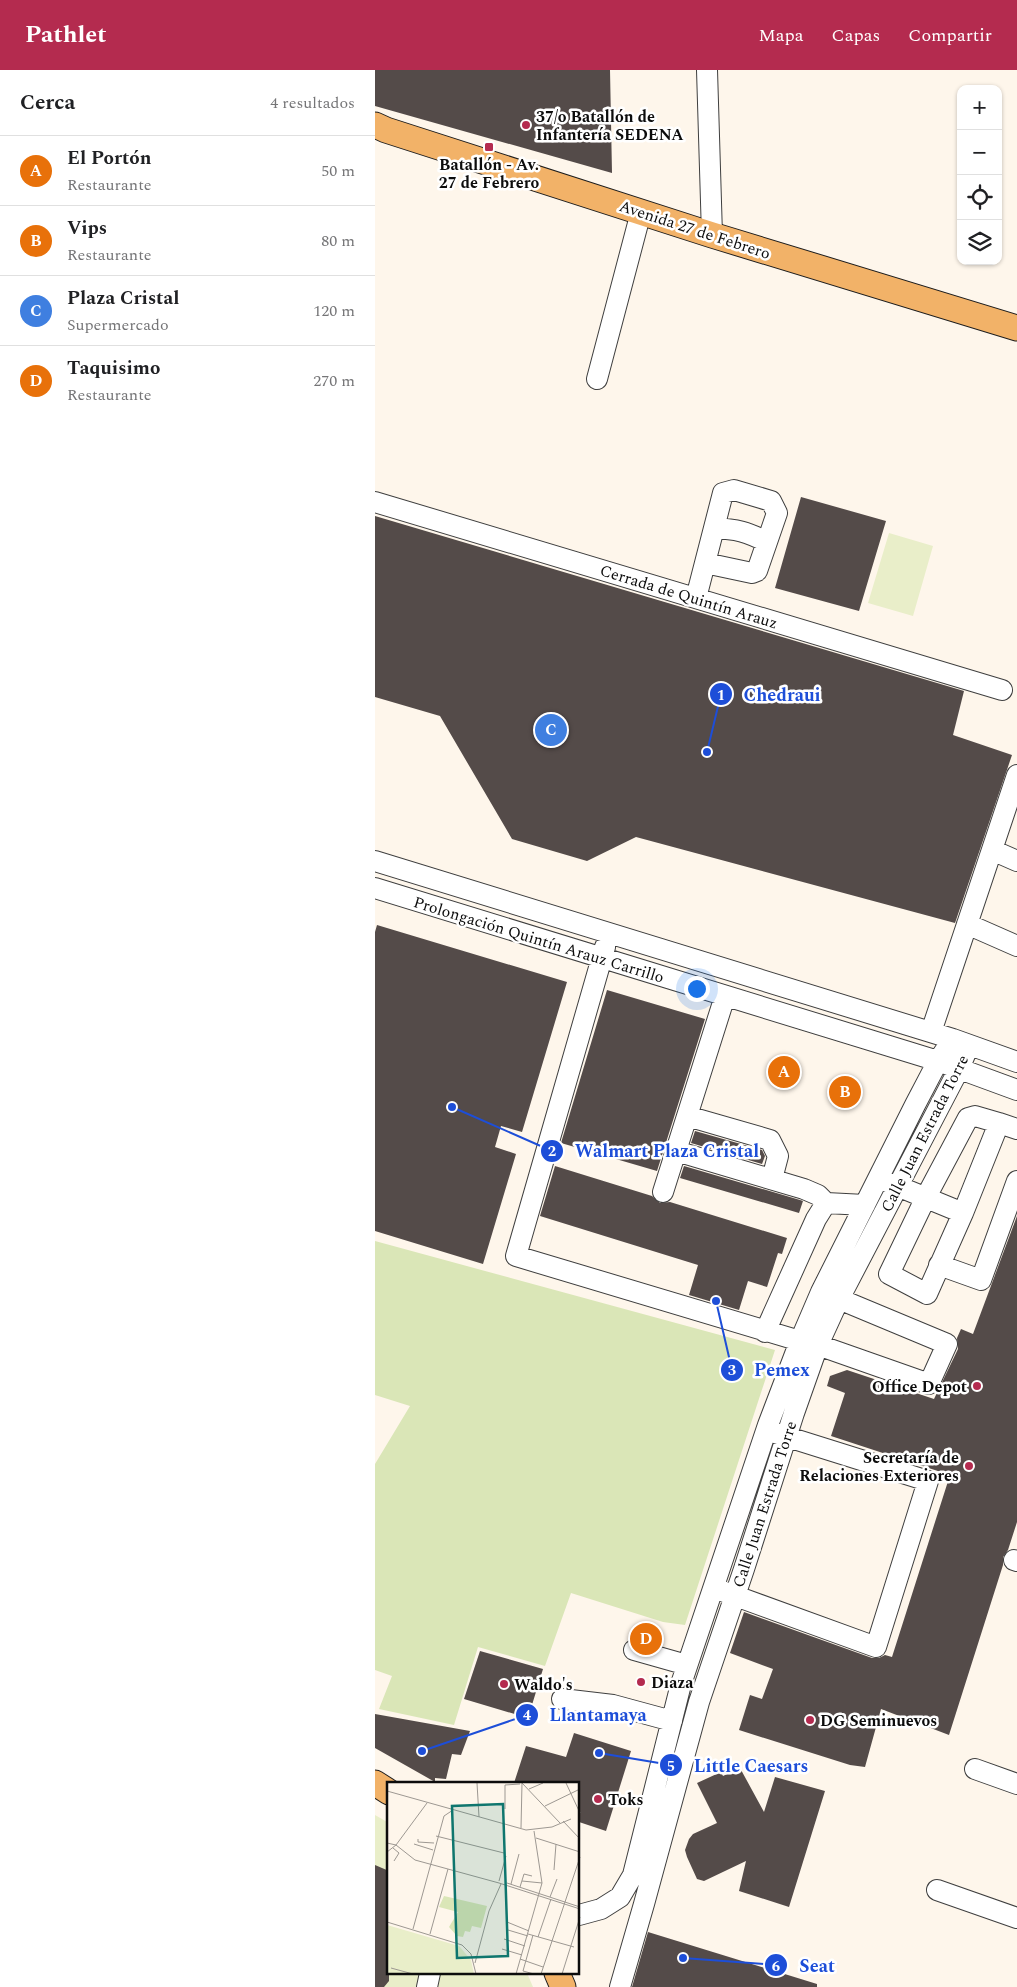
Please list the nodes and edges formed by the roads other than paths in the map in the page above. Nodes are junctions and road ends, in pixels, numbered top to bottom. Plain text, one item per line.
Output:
1 (707, 70) edge
2 (379, 129) edge
3 (641, 212) junction
4 (712, 235) junction
5 (1017, 328) edge
6 (597, 379) dead end
7 (375, 502) edge
8 (714, 528) junction
9 (767, 542) junction
10 (705, 563) junction
11 (696, 598) junction
12 (1002, 690) dead end
13 (1017, 775) edge
14 (992, 850) junction
15 (375, 861) edge
16 (1017, 861) edge
17 (375, 888) edge
18 (967, 924) junction
19 (609, 933) junction
20 (1017, 946) edge
21 (602, 958) junction
22 (790, 989) junction
23 (725, 996) junction
24 (783, 1014) junction
25 (931, 1032) junction
26 (961, 1042) junction
27 (938, 1061) junction
28 (1017, 1062) edge
29 (959, 1069) junction
30 (1017, 1090) edge
31 (687, 1116) junction
32 (1008, 1126) edge
33 (676, 1151) junction
34 (772, 1179) junction
35 (1017, 1181) edge
36 (888, 1182) junction
37 (663, 1192) dead end
38 (925, 1197) junction
39 (826, 1203) junction
40 (865, 1205) junction
41 (963, 1213) junction
42 (939, 1265) junction
43 (844, 1301) junction
44 (765, 1332) junction
45 (817, 1346) junction
46 (767, 1430) junction
47 (786, 1436) junction
48 (713, 1588) junction
49 (735, 1596) junction
50 (634, 1650) dead end
51 (687, 1665) junction
52 (562, 1699) dead end
53 (670, 1728) junction
54 (687, 1744) junction
55 (975, 1769) dead end
56 (375, 1783) edge
57 (1017, 1784) edge
58 (387, 1791) edge
59 (937, 1890) dead end
60 (580, 1915) edge
61 (1017, 1918) edge
62 (430, 1974) edge
63 (557, 1974) edge
64 (427, 1987) edge
65 (563, 1987) edge
66 (620, 1987) edge

1 - 4 street
2 - 3 main road, Avenida 27 de Febrero
3 - 4 main road, Avenida 27 de Febrero
3 - 6 street
4 - 5 main road, Avenida 27 de Febrero
7 - 11 street, Cerrada de Quintín Arauz
8 - 9 street
8 - 9 street
8 - 10 street
9 - 10 street
10 - 11 street
11 - 12 street, Cerrada de Quintín Arauz
13 - 14 street
14 - 16 street
14 - 18 street
15 - 19 street, Prolongación Quintín Arauz Carrillo
17 - 21 street, Prolongación Quintín Arauz Carrillo
18 - 20 street
18 - 25 street
19 - 21 street
19 - 22 street, Prolongación Quintín Arauz Carrillo
21 - 23 street, Prolongación Quintín Arauz Carrillo
21 - 44 street
22 - 24 street
22 - 25 street, Prolongación Quintín Arauz Carrillo
23 - 24 street, Prolongación Quintín Arauz Carrillo
23 - 31 street
24 - 27 street, Prolongación Quintín Arauz Carrillo
25 - 26 street, Prolongación Quintín Arauz Carrillo
26 - 27 street, Calle Juan Estrada Torre
26 - 28 street, Prolongación Quintín Arauz Carrillo
26 - 29 street, Calle Juan Estrada Torre
27 - 29 street, Prolongación Quintín Arauz Carrillo
27 - 36 street, Calle Juan Estrada Torre
29 - 30 street, Prolongación Quintín Arauz Carrillo
29 - 36 street, Calle Juan Estrada Torre
31 - 33 street
31 - 34 street
32 - 38 street
32 - 41 street
33 - 34 street
33 - 37 street
34 - 39 street
35 - 42 street
36 - 38 street
36 - 40 street, Calle Juan Estrada Torre
36 - 43 street, Calle Juan Estrada Torre
38 - 41 street
38 - 42 street
39 - 40 street
39 - 44 street
40 - 45 street, Calle Juan Estrada Torre
41 - 42 street
43 - 45 street, Calle Juan Estrada Torre
43 - 45 street
44 - 45 street
45 - 46 street, Calle Juan Estrada Torre
45 - 47 street, Calle Juan Estrada Torre
46 - 47 street
46 - 48 street, Calle Juan Estrada Torre
47 - 49 street, Calle Juan Estrada Torre
47 - 49 street
48 - 49 street
48 - 51 street, Calle Juan Estrada Torre
49 - 54 street, Calle Juan Estrada Torre
50 - 51 street
51 - 53 street, Calle Juan Estrada Torre
52 - 53 street
53 - 54 street
53 - 60 street, Calle Juan Estrada Torre
54 - 66 street, Calle Juan Estrada Torre
55 - 57 street
56 - 58 main road
59 - 61 street
62 - 64 street
63 - 65 main road

